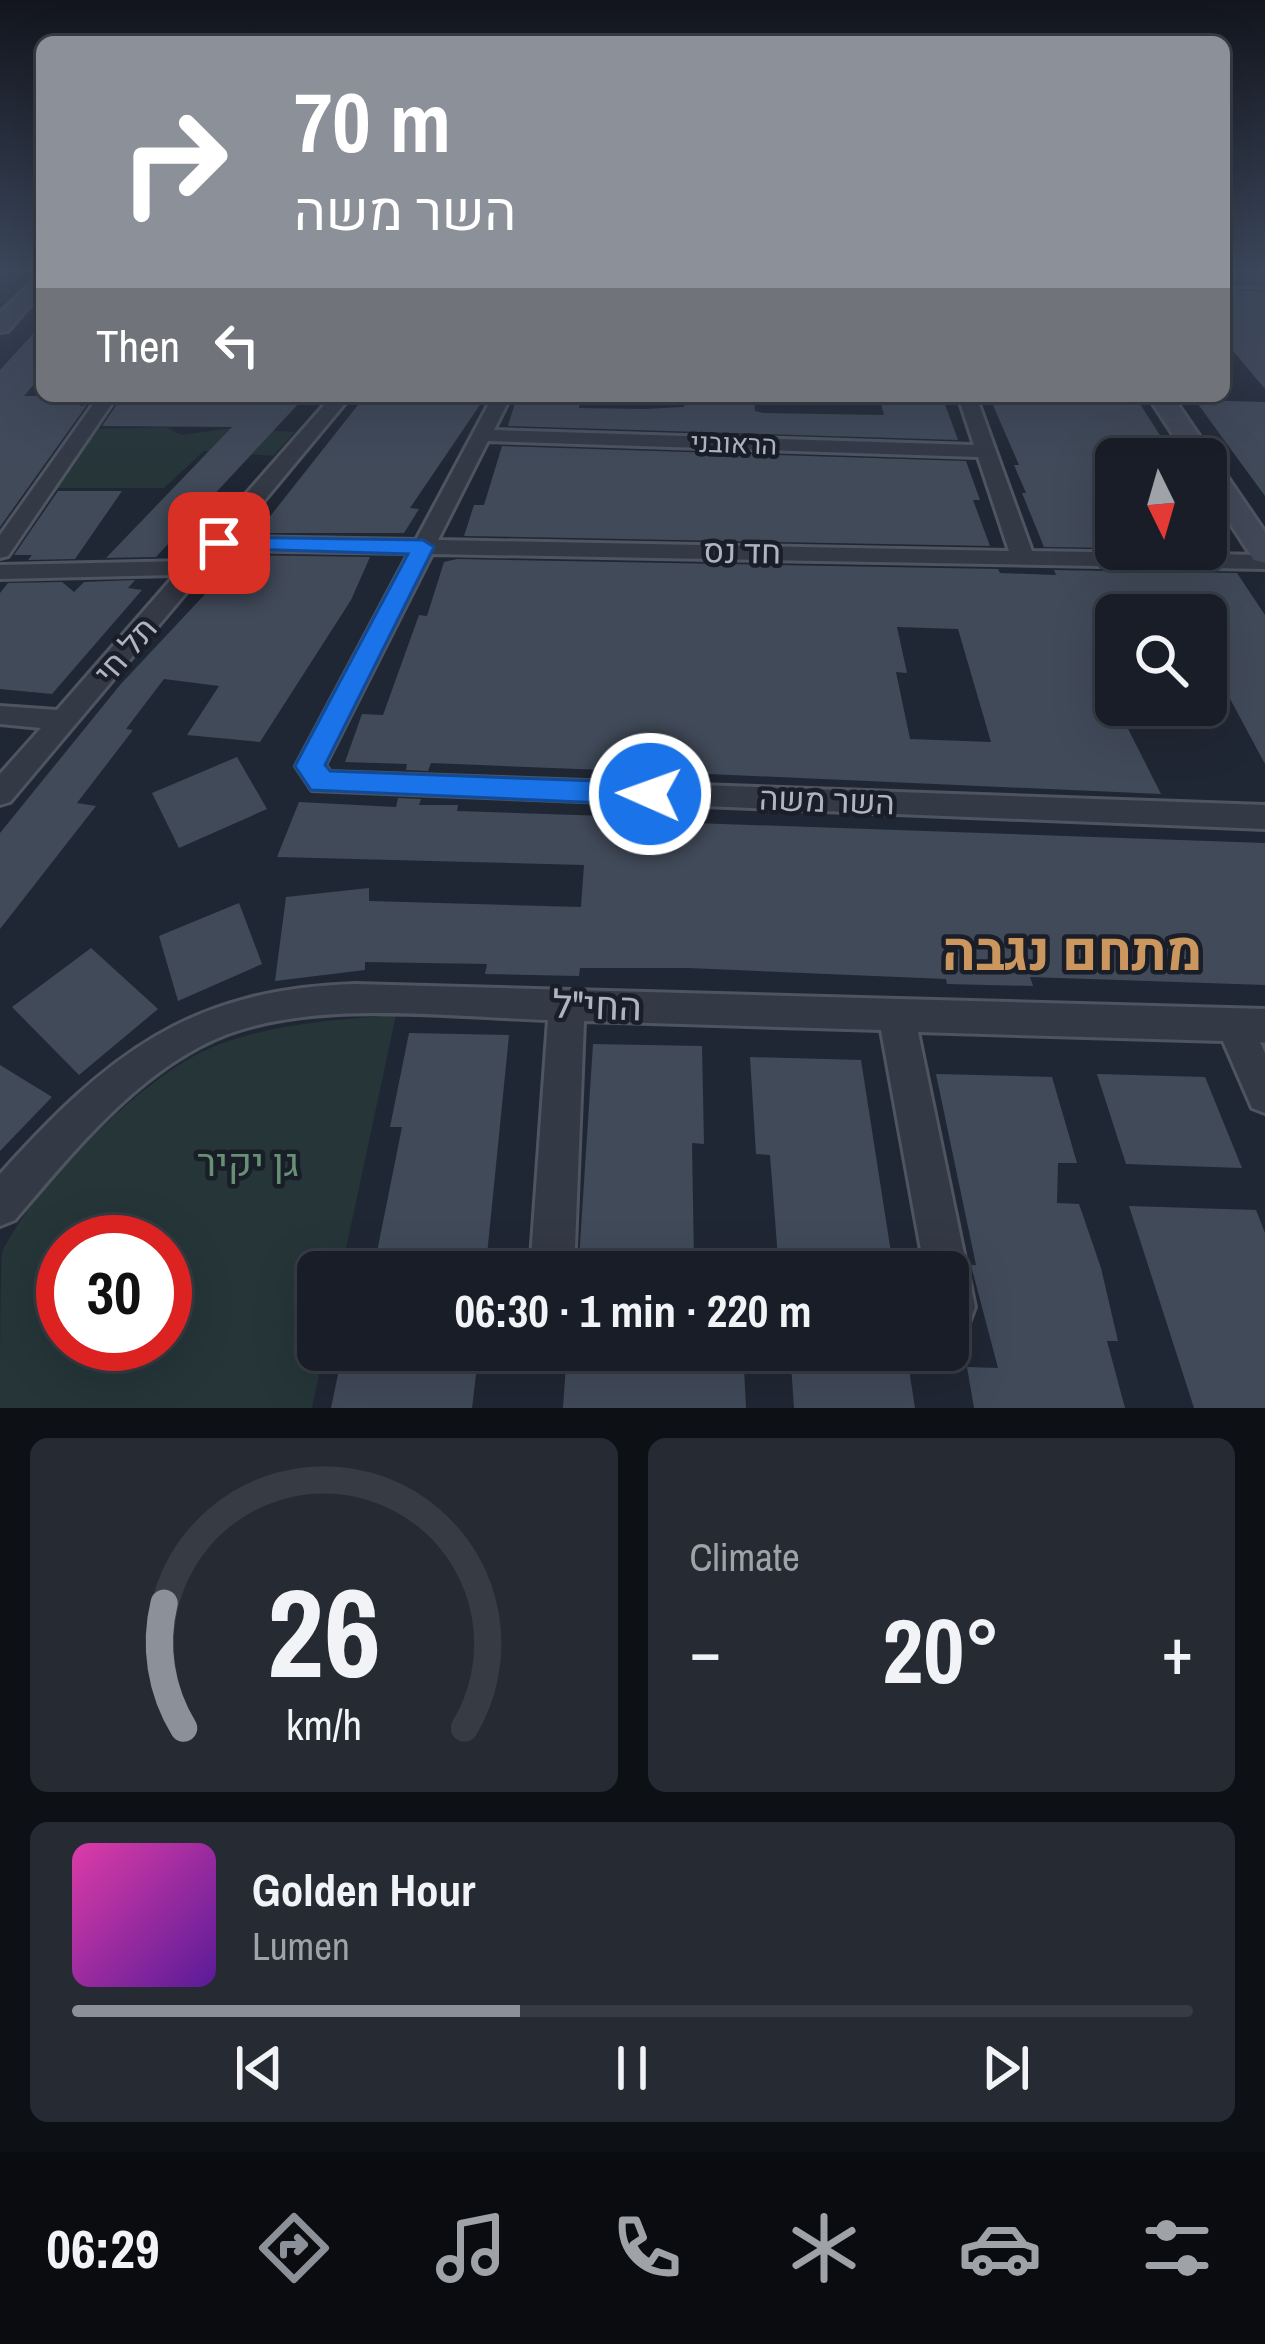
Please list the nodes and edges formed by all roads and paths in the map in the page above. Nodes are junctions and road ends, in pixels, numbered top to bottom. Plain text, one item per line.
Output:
1 (104, 402) edge
2 (337, 402) edge
3 (499, 402) edge
4 (969, 402) edge
5 (1164, 402) edge
6 (482, 435) junction
7 (1188, 438) edge
8 (986, 451) junction
9 (1227, 498) edge
10 (219, 543) junction
11 (423, 547) junction
12 (0, 551) edge
13 (1022, 555) junction
14 (1265, 558) edge
15 (195, 568) junction
16 (0, 572) edge
17 (0, 715) edge
18 (64, 720) junction
19 (0, 794) edge
20 (1265, 817) edge
21 (567, 1004) junction
22 (896, 1015) junction
23 (1250, 1026) edge
24 (1265, 1095) edge
25 (0, 1205) edge
26 (553, 1251) edge
27 (942, 1251) edge

1 - 12 street
2 - 10 street, תל חי
3 - 6 street, השר משה
4 - 8 street
5 - 7 street
6 - 8 street, הראובני
6 - 11 street, השר משה
8 - 13 street
9 - 14 street
10 - 11 street, חד נס
10 - 15 street, תל חי
11 - 13 street, חד נס
11 - 20 street, השר משה
13 - 14 street, חד נס
15 - 16 street
15 - 18 street, תל חי
17 - 18 street
18 - 19 street, תל חי
21 - 22 street, החי"ל
21 - 25 street, החי"ל
21 - 26 street
22 - 23 street, החי"ל
22 - 27 street
23 - 24 street

